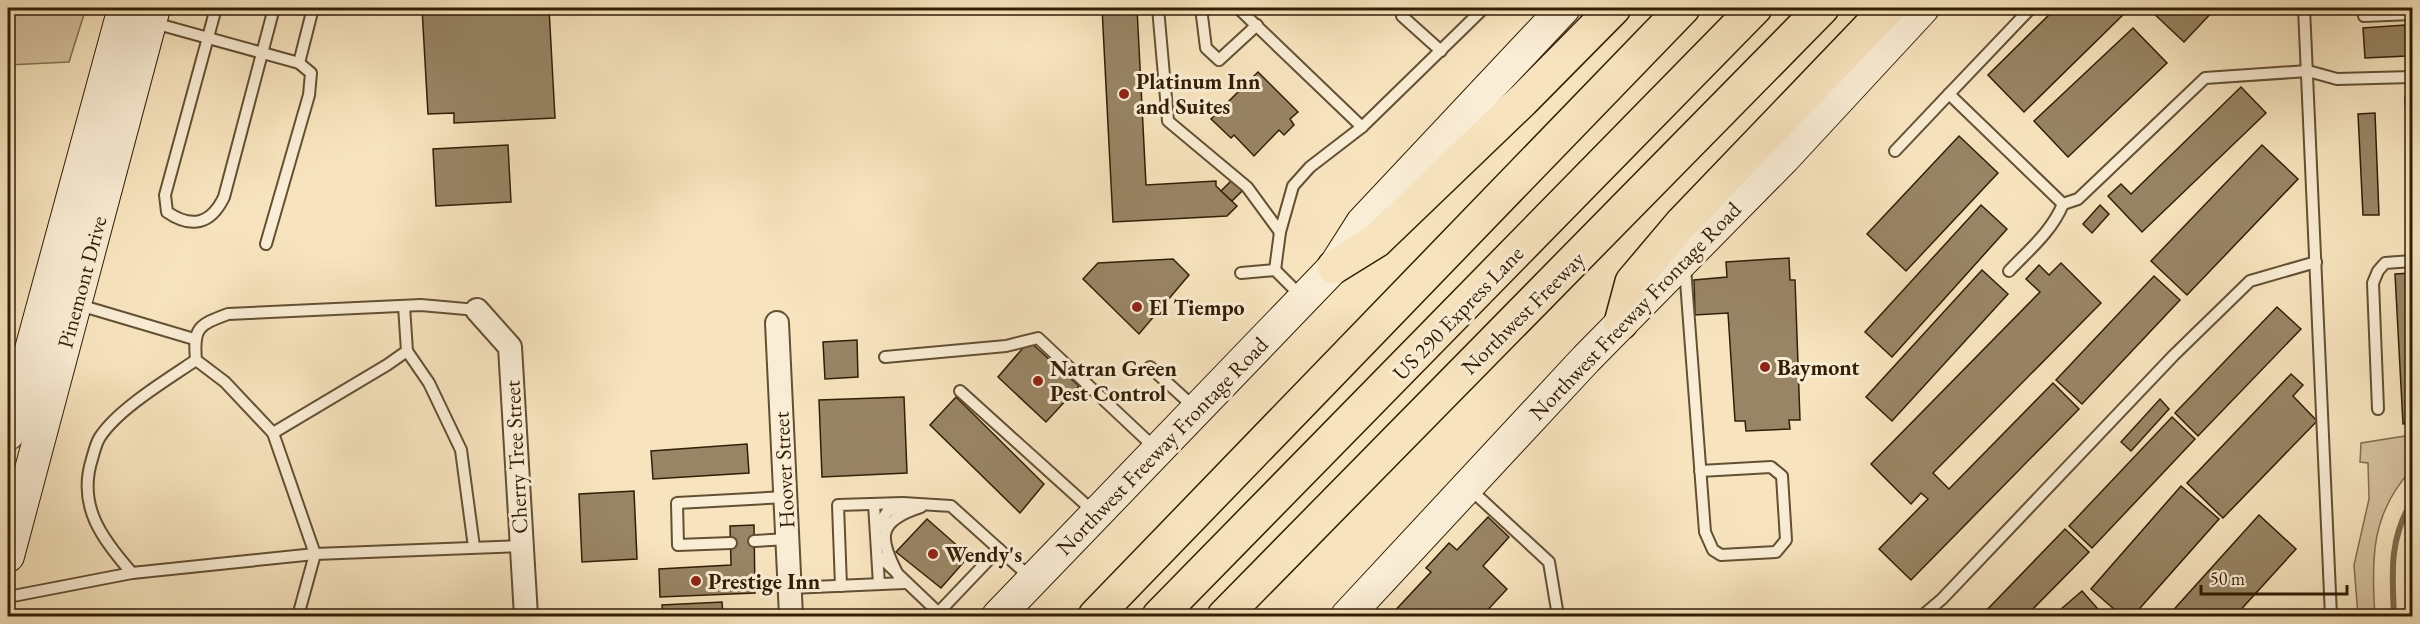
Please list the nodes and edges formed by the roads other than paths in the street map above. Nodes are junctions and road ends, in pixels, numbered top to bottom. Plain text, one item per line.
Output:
1 (124, 8) edge
2 (216, 8) edge
3 (274, 8) edge
4 (313, 8) edge
5 (1158, 8) edge
6 (1201, 8) edge
7 (1238, 8) edge
8 (1484, 8) edge
9 (1563, 8) edge
10 (1614, 8) edge
11 (1683, 8) edge
12 (1755, 8) edge
13 (1822, 8) edge
14 (1888, 8) edge
15 (1923, 8) edge
16 (2031, 8) edge
17 (2304, 8) edge
18 (2412, 14) edge
19 (152, 15) edge
20 (1402, 16) dead end
21 (2364, 16) dead end
22 (1257, 25) junction
23 (208, 39) junction
24 (1441, 51) junction
25 (264, 54) junction
26 (299, 63) junction
27 (2308, 71) junction
28 (2412, 77) edge
29 (1949, 94) junction
30 (1362, 128) junction
31 (1895, 151) dead end
32 (2063, 204) junction
33 (1280, 232) junction
34 (266, 244) dead end
35 (90, 253) junction
36 (58, 254) junction
37 (1684, 259) junction
38 (2412, 261) edge
39 (2316, 262) junction
40 (1334, 267) junction
41 (1275, 270) junction
42 (2009, 271) dead end
43 (1241, 273) dead end
44 (45, 294) junction
45 (1304, 299) junction
46 (76, 304) junction
47 (404, 306) junction
48 (477, 310) joint
49 (777, 323) dead end
50 (1621, 323) junction
51 (194, 339) junction
52 (407, 351) junction
53 (885, 357) dead end
54 (196, 360) junction
55 (1150, 367) dead end
56 (960, 391) dead end
57 (13, 393) edge
58 (2378, 409) dead end
59 (1197, 410) junction
60 (8, 434) edge
61 (273, 434) junction
62 (1158, 450) junction
63 (1700, 471) junction
64 (1467, 487) junction
65 (785, 497) junction
66 (903, 503) junction
67 (933, 503) junction
68 (874, 504) junction
69 (1096, 514) junction
70 (875, 530) junction
71 (788, 539) junction
72 (754, 541) dead end
73 (731, 543) dead end
74 (522, 546) junction
75 (474, 547) junction
76 (999, 549) junction
77 (315, 554) junction
78 (878, 555) junction
79 (8, 556) edge
80 (132, 573) junction
81 (902, 580) junction
82 (879, 584) junction
83 (841, 586) junction
84 (790, 588) junction
85 (1021, 596) edge
86 (8, 597) edge
87 (1169, 606) edge
88 (1234, 606) edge
89 (1104, 607) edge
90 (940, 615) edge
91 (298, 616) edge
92 (526, 616) edge
93 (791, 616) edge
94 (998, 616) edge
95 (1347, 616) edge
96 (1558, 616) edge
97 (1922, 616) edge
98 (2331, 616) edge

1 - 36 main road, Pinemont Drive
2 - 23 lane
3 - 25 lane
4 - 26 lane
5 - 33 lane
6 - 22 lane
7 - 22 lane
8 - 24 lane
9 - 40 main road, Northwest Freeway Frontage Road
10 - 40 highway
11 - 89 highway
12 - 87 highway, US 290 Express Lane
13 - 88 highway, Northwest Freeway
14 - 50 highway
15 - 37 main road, Northwest Freeway Frontage Road
16 - 29 lane
17 - 27 lane
18 - 21 lane
19 - 23 lane
19 - 35 main road, Pinemont Drive
20 - 24 lane
22 - 30 lane
23 - 25 lane
23 - 25 lane
24 - 30 lane
25 - 26 lane
26 - 34 lane
27 - 28 lane
27 - 32 lane
27 - 39 lane
29 - 31 lane
29 - 32 lane
30 - 33 lane
32 - 42 lane
33 - 41 lane
35 - 36 main road
35 - 46 main road, Pinemont Drive
36 - 44 main road, Pinemont Drive
37 - 50 main road, Northwest Freeway Frontage Road
37 - 63 lane
38 - 58 lane
39 - 97 lane
39 - 98 lane
40 - 45 main road, Northwest Freeway Frontage Road
41 - 43 lane
41 - 45 lane
44 - 46 main road
44 - 57 main road, Pinemont Drive
45 - 59 main road, Northwest Freeway Frontage Road
46 - 51 lane
46 - 79 main road, Pinemont Drive
47 - 48 lane
47 - 51 lane
47 - 52 lane
48 - 74 street, Cherry Tree Street
49 - 65 street, Hoover Street
50 - 64 main road, Northwest Freeway Frontage Road
51 - 54 lane
52 - 61 lane
52 - 75 lane
53 - 62 lane
54 - 61 lane
54 - 80 lane
55 - 59 lane
56 - 69 lane
57 - 60 main road, Pinemont Drive
59 - 62 main road, Northwest Freeway Frontage Road
61 - 77 lane
62 - 69 main road, Northwest Freeway Frontage Road
63 - 63 lane
64 - 95 main road, Northwest Freeway Frontage Road
64 - 96 lane
65 - 71 street, Hoover Street
65 - 73 lane
66 - 67 lane
66 - 68 lane
66 - 70 lane
67 - 76 lane
67 - 81 lane
68 - 70 lane
68 - 83 lane
69 - 85 main road, Northwest Freeway Frontage Road
70 - 78 lane
71 - 72 lane
71 - 84 street, Hoover Street
74 - 75 lane
74 - 92 street, Cherry Tree Street
75 - 77 lane
76 - 85 lane
76 - 90 lane
77 - 80 lane
77 - 91 lane
78 - 81 lane
78 - 82 lane
80 - 86 lane
81 - 82 lane
81 - 90 lane
82 - 83 lane
83 - 84 lane
84 - 93 street, Hoover Street
85 - 94 main road, Northwest Freeway Frontage Road

